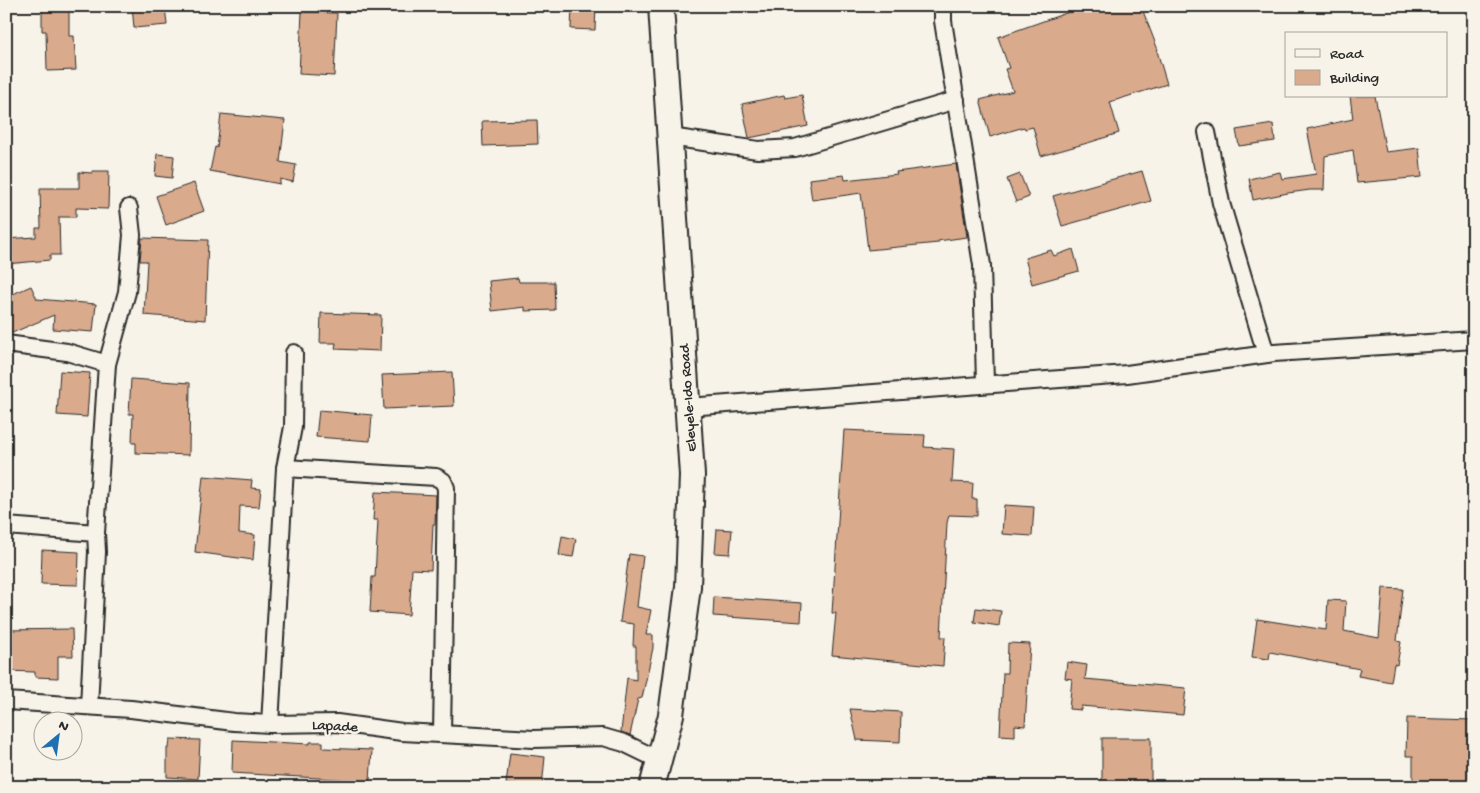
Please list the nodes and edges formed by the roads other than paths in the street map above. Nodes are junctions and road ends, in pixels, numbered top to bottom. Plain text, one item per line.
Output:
1 (661, 6) edge
2 (943, 6) edge
3 (956, 100) junction
4 (1207, 132) dead end
5 (670, 138) junction
6 (129, 208) dead end
7 (1474, 340) edge
8 (6, 344) edge
9 (294, 353) dead end
10 (1266, 354) junction
11 (107, 364) junction
12 (986, 384) junction
13 (688, 407) junction
14 (284, 468) junction
15 (6, 526) edge
16 (96, 533) junction
17 (6, 701) edge
18 (89, 706) junction
19 (270, 724) junction
20 (442, 734) junction
21 (659, 760) junction
22 (652, 787) edge

1 - 5 main road, Eleyele-Ido Road
2 - 3 street
3 - 5 street
3 - 12 street
4 - 10 street
5 - 13 main road, Eleyele-Ido Road
6 - 11 street
7 - 10 street
8 - 11 street
9 - 14 street
10 - 12 street
11 - 16 street
12 - 13 street
13 - 21 main road, Eleyele-Ido Road
14 - 19 street
14 - 20 street
15 - 16 street
16 - 18 street
17 - 18 street, Lapade
18 - 19 street, Lapade
19 - 20 street, Lapade
20 - 21 street, Lapade
21 - 22 main road, Eleyele-Ido Road

